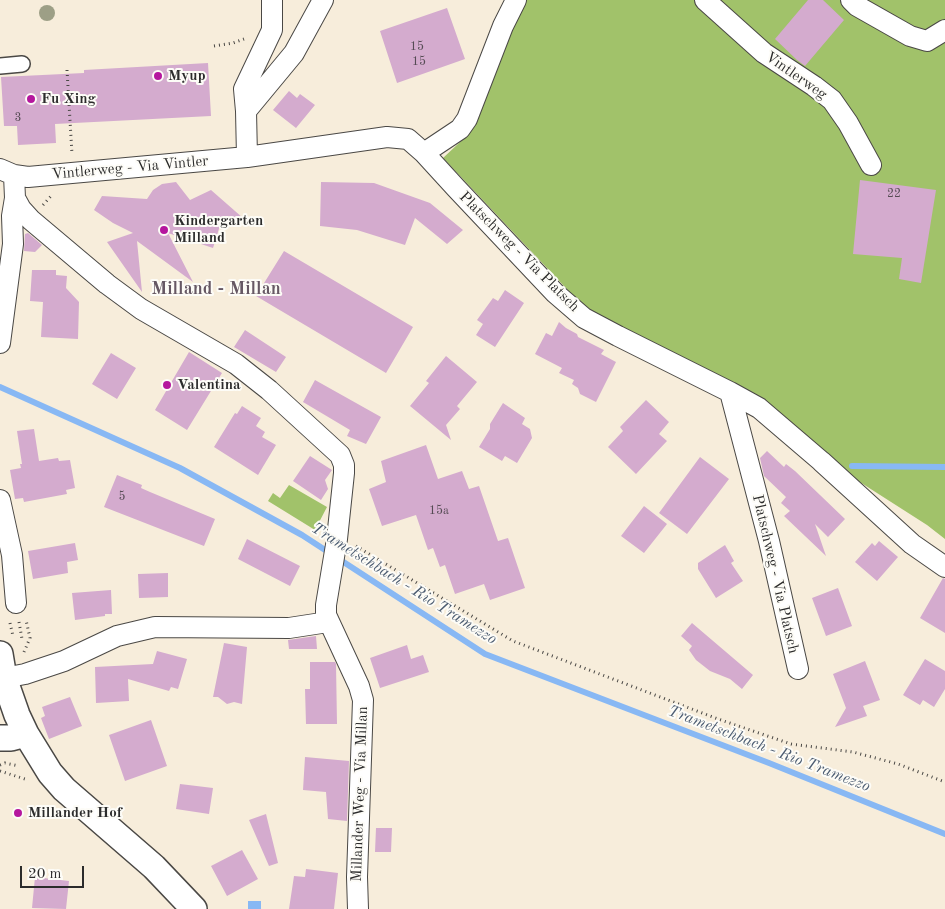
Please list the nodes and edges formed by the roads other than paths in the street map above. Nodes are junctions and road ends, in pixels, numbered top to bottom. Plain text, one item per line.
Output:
1 (272, 0) edge
2 (323, 0) edge
3 (516, 0) edge
4 (704, 0) edge
5 (851, 0) edge
6 (945, 30) edge
7 (22, 64) dead end
8 (0, 66) edge
9 (246, 111) junction
10 (424, 153) junction
11 (247, 157) junction
12 (871, 165) dead end
13 (7, 172) edge
14 (15, 198) junction
15 (0, 343) edge
16 (730, 392) junction
17 (0, 500) edge
18 (945, 567) edge
19 (13, 609) road end
20 (328, 622) junction
21 (7, 648) edge
22 (798, 668) dead end
23 (4, 678) junction
24 (26, 734) junction
25 (0, 738) edge
26 (194, 909) edge
27 (358, 909) edge

1 - 9 street
2 - 9 street
3 - 10 street
4 - 12 street, Vintlerweg
5 - 6 street
7 - 8 street
9 - 11 street
10 - 11 street, Vintlerweg - Via Vintler
10 - 16 street, Platschweg - Via Platsch
11 - 13 street, Vintlerweg - Via Vintler
13 - 14 street
14 - 15 street
14 - 20 street, Millander Weg - Via Millan
16 - 18 street, Platschweg - Via Platsch
16 - 22 street, Platschweg - Via Platsch
17 - 19 street
20 - 23 street
20 - 27 street, Millander Weg - Via Millan
21 - 23 street
23 - 24 street
24 - 25 street
24 - 26 street

